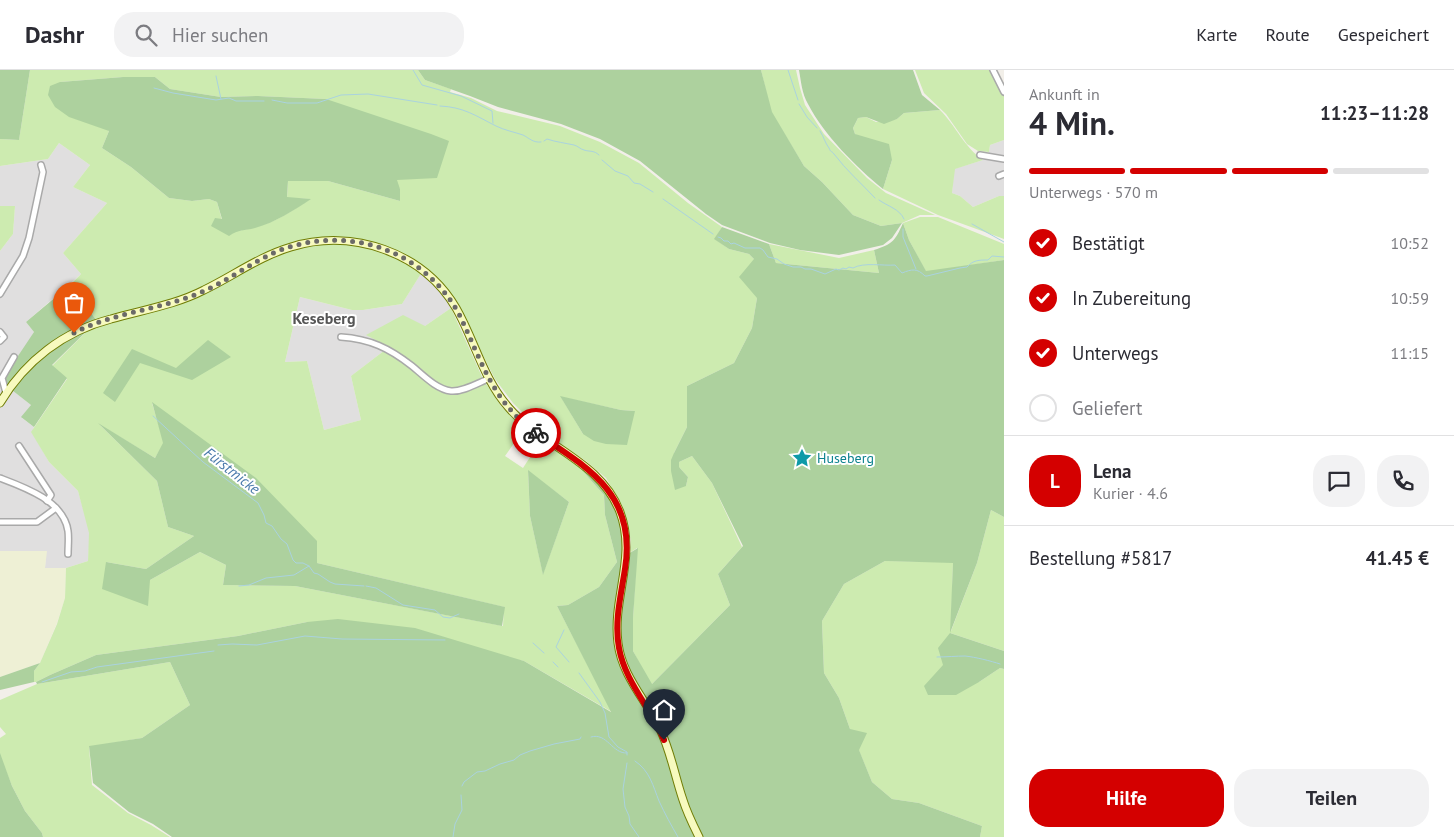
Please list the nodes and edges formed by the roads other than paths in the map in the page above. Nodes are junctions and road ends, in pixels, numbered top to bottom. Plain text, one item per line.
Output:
1 (993, 70) edge
2 (1004, 92) edge
3 (980, 155) dead end
4 (1004, 159) edge
5 (41, 165) dead end
6 (0, 294) edge
7 (0, 332) edge
8 (341, 337) dead end
9 (0, 341) edge
10 (14, 357) dead end
11 (488, 379) junction
12 (6, 393) junction
13 (0, 403) edge
14 (19, 446) dead end
15 (0, 478) edge
16 (47, 501) junction
17 (56, 508) junction
18 (0, 522) edge
19 (68, 554) dead end
20 (699, 837) edge

1 - 2 street
3 - 4 street
5 - 6 street
7 - 9 street
8 - 11 street
10 - 12 street
11 - 12 main road
11 - 20 main road
12 - 13 main road
14 - 16 street
15 - 16 street
16 - 17 street
17 - 18 street
17 - 19 street

